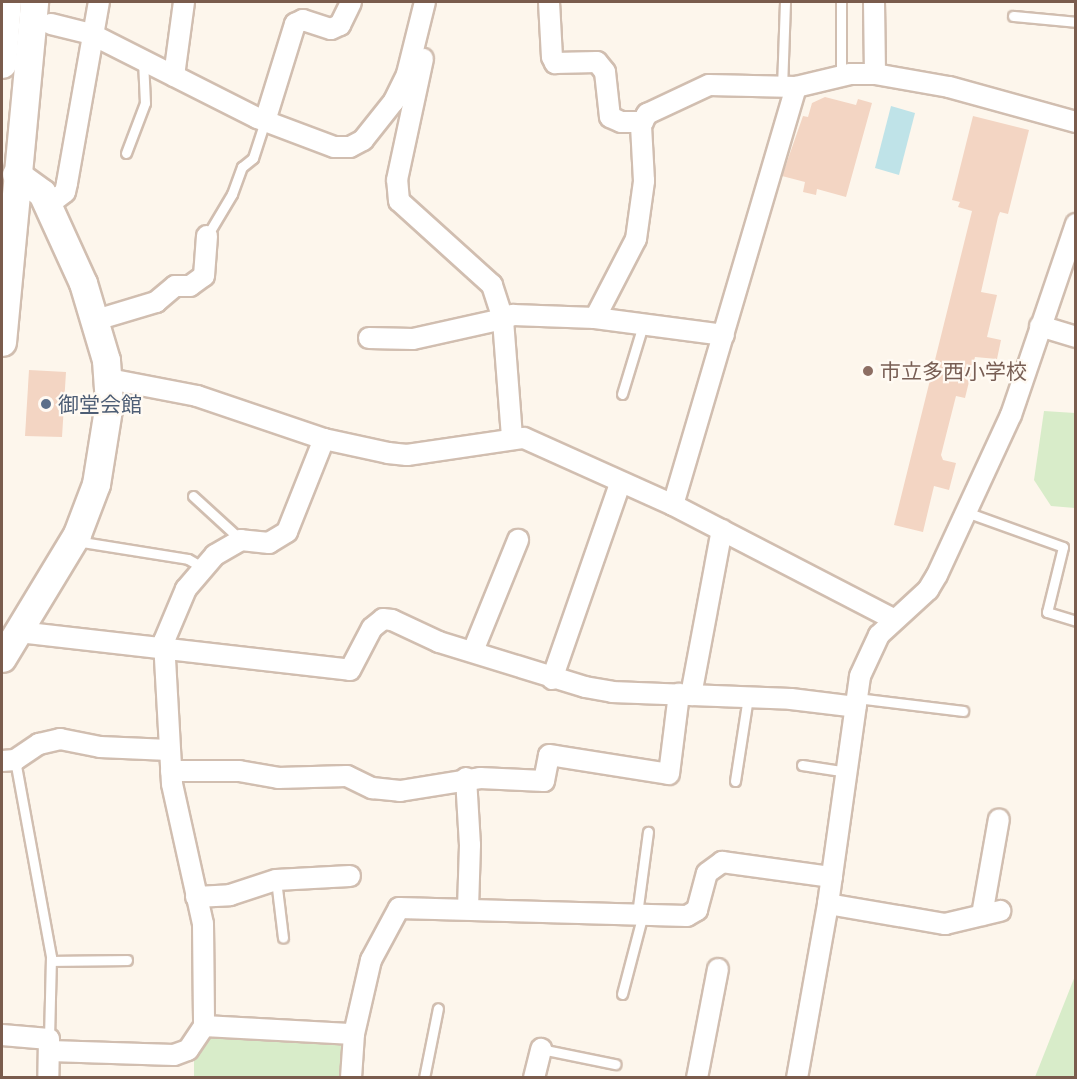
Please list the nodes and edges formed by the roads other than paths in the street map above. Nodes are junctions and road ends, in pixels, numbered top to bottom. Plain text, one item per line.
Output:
1 (99, 2) edge
2 (184, 2) edge
3 (351, 2) edge
4 (425, 2) edge
5 (549, 2) edge
6 (784, 2) edge
7 (841, 2) edge
8 (874, 2) edge
9 (5, 10) edge
10 (39, 14) edge
11 (1013, 16) dead end
12 (1076, 22) edge
13 (420, 24) junction
14 (91, 34) junction
15 (143, 60) junction
16 (2, 64) edge
17 (875, 74) junction
18 (174, 76) junction
19 (841, 76) junction
20 (789, 88) junction
21 (265, 121) junction
22 (643, 122) junction
23 (1076, 122) edge
24 (126, 153) dead end
25 (16, 174) junction
26 (48, 205) junction
27 (1076, 224) edge
28 (207, 236) joint
29 (595, 318) junction
30 (503, 319) junction
31 (96, 320) junction
32 (643, 325) junction
33 (1040, 326) junction
34 (724, 335) junction
35 (369, 338) dead end
36 (1076, 338) edge
37 (2, 342) edge
38 (109, 379) junction
39 (622, 394) dead end
40 (512, 437) junction
41 (324, 439) junction
42 (620, 484) junction
43 (193, 496) dead end
44 (673, 506) junction
45 (966, 512) junction
46 (722, 530) junction
47 (242, 540) junction
48 (518, 540) dead end
49 (74, 541) junction
50 (202, 567) junction
51 (893, 619) junction
52 (1076, 621) edge
53 (19, 632) junction
54 (163, 651) junction
55 (472, 651) junction
56 (2, 658) edge
57 (552, 679) junction
58 (685, 694) junction
59 (748, 697) junction
60 (856, 703) junction
61 (963, 711) dead end
62 (169, 750) junction
63 (8, 760) edge
64 (802, 765) dead end
65 (171, 771) junction
66 (847, 772) junction
67 (466, 778) junction
68 (735, 781) dead end
69 (999, 819) dead end
70 (648, 832) dead end
71 (350, 876) dead end
72 (832, 877) junction
73 (276, 880) junction
74 (196, 897) junction
75 (828, 904) junction
76 (468, 909) junction
77 (640, 914) junction
78 (283, 938) dead end
79 (128, 960) dead end
80 (51, 961) junction
81 (718, 969) dead end
82 (622, 994) dead end
83 (438, 1008) dead end
84 (204, 1026) junction
85 (354, 1034) junction
86 (2, 1035) edge
87 (49, 1045) junction
88 (541, 1049) joint
89 (615, 1064) dead end
90 (48, 1077) edge
91 (351, 1077) edge
92 (424, 1077) edge
93 (534, 1077) edge
94 (697, 1077) edge
95 (797, 1077) edge

1 - 14 street
2 - 18 street
3 - 21 street
4 - 13 street
5 - 22 street
6 - 20 lane
7 - 19 lane
8 - 17 street
9 - 10 street
9 - 16 street
10 - 14 street
10 - 25 street
11 - 12 lane
13 - 21 street
13 - 30 street
14 - 15 street
14 - 26 street
15 - 18 street
15 - 24 lane
17 - 19 street
17 - 23 street
18 - 21 street
19 - 20 street
20 - 22 street
20 - 34 street
21 - 28 lane
22 - 29 street
25 - 26 street
25 - 37 street
26 - 31 street
27 - 33 street
28 - 31 street
29 - 30 street
29 - 32 street
30 - 35 street
30 - 40 street
31 - 38 street
32 - 34 street
32 - 39 lane
33 - 36 street
33 - 45 street
34 - 44 street
38 - 41 street
38 - 49 street
40 - 41 street
40 - 42 street
41 - 47 street
42 - 44 street
42 - 57 street
43 - 47 lane
44 - 46 street
45 - 51 street
45 - 52 lane
46 - 51 street
46 - 58 street
47 - 50 street
48 - 55 street
49 - 50 lane
49 - 53 street
50 - 54 street
51 - 60 street
53 - 54 street
53 - 56 street
54 - 55 street
54 - 62 street
55 - 57 street
57 - 58 street
58 - 59 street
58 - 67 street
59 - 60 street
59 - 68 lane
60 - 61 lane
60 - 66 street
62 - 63 street
62 - 65 street
63 - 80 lane
64 - 66 lane
65 - 67 street
65 - 74 street
66 - 72 street
67 - 76 street
69 - 75 street
70 - 77 lane
71 - 73 street
72 - 75 street
72 - 77 street
73 - 74 street
73 - 78 lane
74 - 84 street
75 - 95 street
76 - 77 street
76 - 85 street
77 - 82 lane
79 - 80 lane
80 - 87 lane
81 - 94 street
83 - 92 lane
84 - 85 street
84 - 87 street
85 - 91 street
86 - 87 street
87 - 90 street
88 - 89 lane
88 - 93 street

